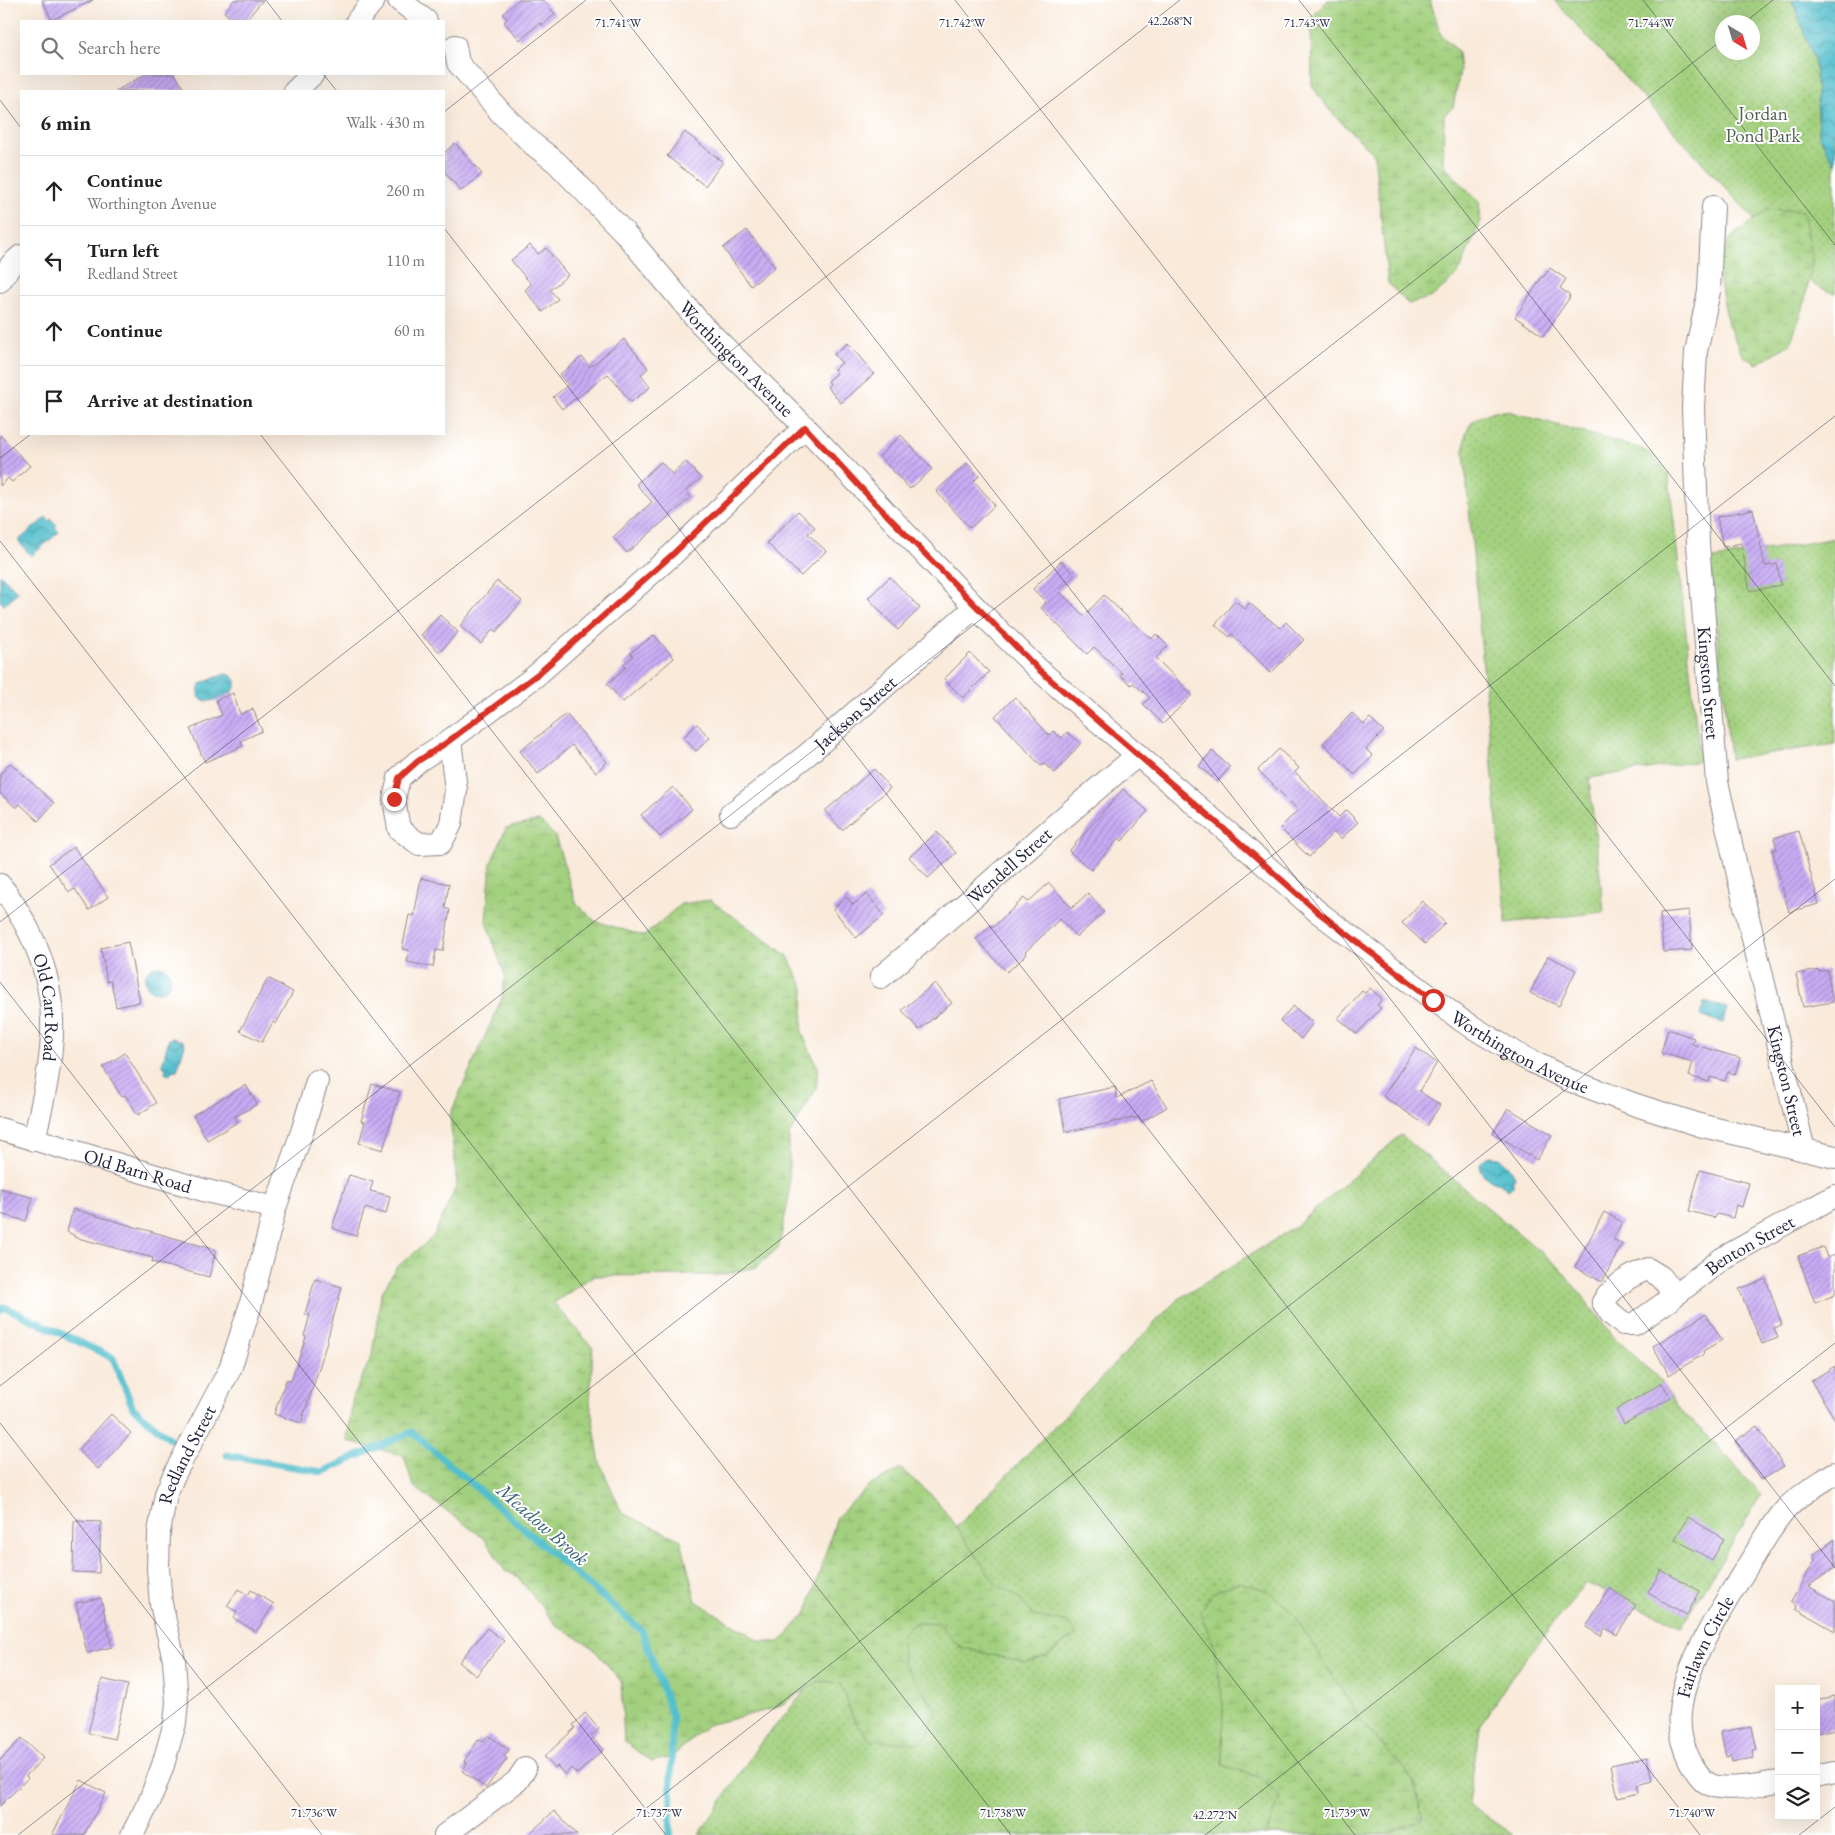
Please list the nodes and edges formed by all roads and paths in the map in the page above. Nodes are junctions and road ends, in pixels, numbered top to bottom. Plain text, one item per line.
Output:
1 (374, 0) edge
2 (399, 0) edge
3 (358, 20) edge
4 (425, 20) edge
5 (455, 46) dead end
6 (313, 75) edge
7 (296, 90) edge
8 (1713, 207) dead end
9 (20, 257) edge
10 (0, 281) edge
11 (805, 427) junction
12 (975, 607) junction
13 (450, 740) dead end
14 (1138, 755) junction
15 (731, 814) dead end
16 (0, 885) edge
17 (881, 977) dead end
18 (317, 1081) dead end
19 (0, 1129) edge
20 (34, 1140) junction
21 (1804, 1150) junction
22 (1835, 1157) edge
23 (1835, 1196) edge
24 (275, 1208) junction
25 (1669, 1300) dead end
26 (1835, 1473) edge
27 (525, 1770) dead end
28 (1835, 1772) edge
29 (1820, 1775) edge
30 (1775, 1782) edge
31 (132, 1835) edge
32 (445, 1835) edge

1 - 3 street
2 - 4 street
5 - 11 street, Worthington Avenue
6 - 7 street
8 - 21 street, Kingston Street
9 - 10 street
11 - 12 street, Worthington Avenue
11 - 13 street
12 - 14 street, Worthington Avenue
12 - 15 street, Jackson Street
14 - 17 street, Wendell Street
14 - 21 street, Worthington Avenue
16 - 20 street, Old Cart Road
18 - 24 street, Redland Street
19 - 20 street, Old Barn Road
20 - 24 street, Old Barn Road
21 - 22 street, Worthington Avenue
23 - 25 street, Benton Street
24 - 31 street, Redland Street
26 - 30 street, Fairlawn Circle
27 - 32 street
28 - 29 street

